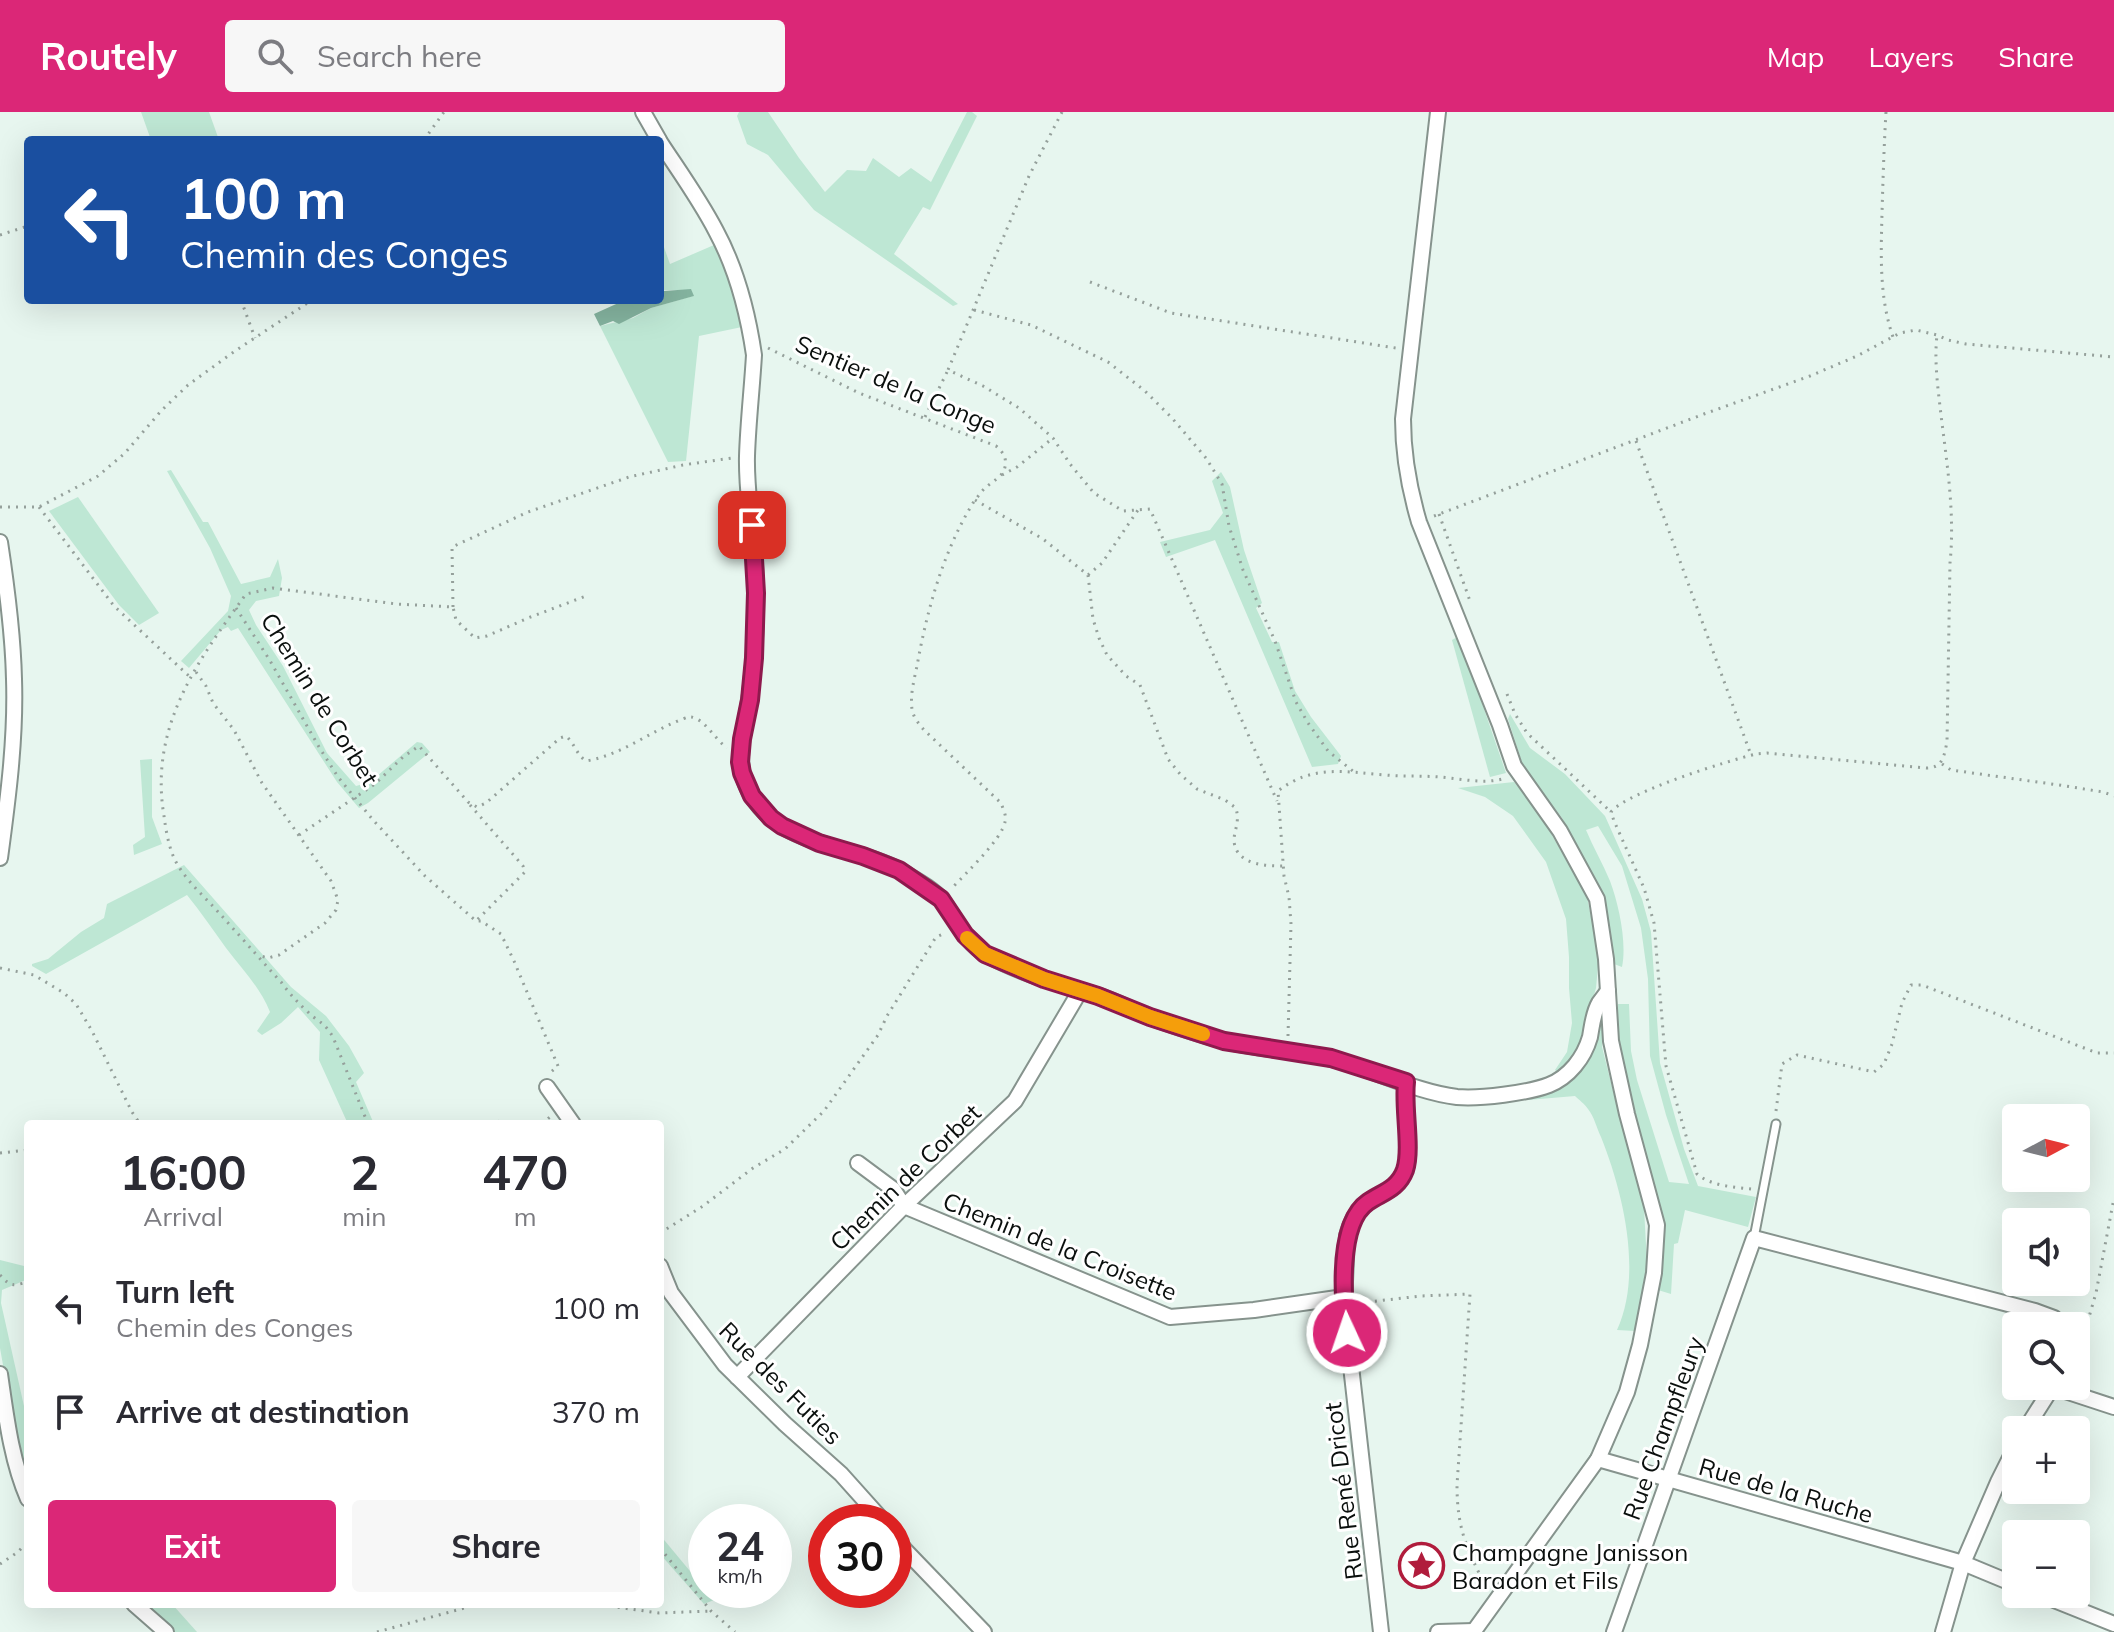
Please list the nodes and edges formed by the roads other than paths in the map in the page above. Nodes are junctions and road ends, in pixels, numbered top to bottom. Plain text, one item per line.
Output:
1 (643, 112) edge
2 (1438, 112) edge
3 (656, 136) edge
4 (664, 149) edge
5 (0, 542) edge
6 (0, 858) edge
7 (1080, 991) junction
8 (1608, 991) junction
9 (1406, 1082) junction
10 (547, 1087) dead end
11 (570, 1120) edge
12 (1776, 1124) road end
13 (858, 1163) dead end
14 (904, 1206) junction
15 (1754, 1238) junction
16 (664, 1276) edge
17 (1344, 1301) junction
18 (2038, 1312) edge
19 (0, 1374) edge
20 (737, 1377) junction
21 (2090, 1399) edge
22 (2114, 1407) edge
23 (1598, 1459) junction
24 (2002, 1474) edge
25 (1668, 1480) junction
26 (24, 1490) edge
27 (868, 1504) edge
28 (912, 1557) edge
29 (1963, 1563) junction
30 (2002, 1579) edge
31 (139, 1608) edge
32 (2074, 1608) edge
33 (2114, 1624) edge
34 (166, 1632) edge
35 (984, 1632) edge
36 (1381, 1632) edge
37 (1438, 1632) edge
38 (1475, 1632) edge
39 (1614, 1632) edge
40 (1943, 1632) edge

1 - 3 street
2 - 8 street
4 - 7 street
5 - 6 street
7 - 9 street
7 - 14 street, Chemin de Corbet
8 - 9 street
8 - 23 street
9 - 17 street, Rue René Dricot
10 - 11 street
12 - 15 lane
13 - 14 street
14 - 17 street, Chemin de la Croisette
14 - 20 street, Chemin de Corbet
15 - 18 street
15 - 25 street, Rue Champfleury
16 - 20 street, Rue des Futies
17 - 36 street, Rue René Dricot
19 - 26 street
20 - 27 street, Rue des Futies
21 - 22 street
23 - 25 street, Rue de la Ruche
23 - 38 street
24 - 29 street
25 - 29 street, Rue de la Ruche
25 - 39 street, Rue Champfleury
28 - 35 street
29 - 30 street, Rue de la Ruche
29 - 40 street
31 - 34 street
32 - 33 street
37 - 38 street

